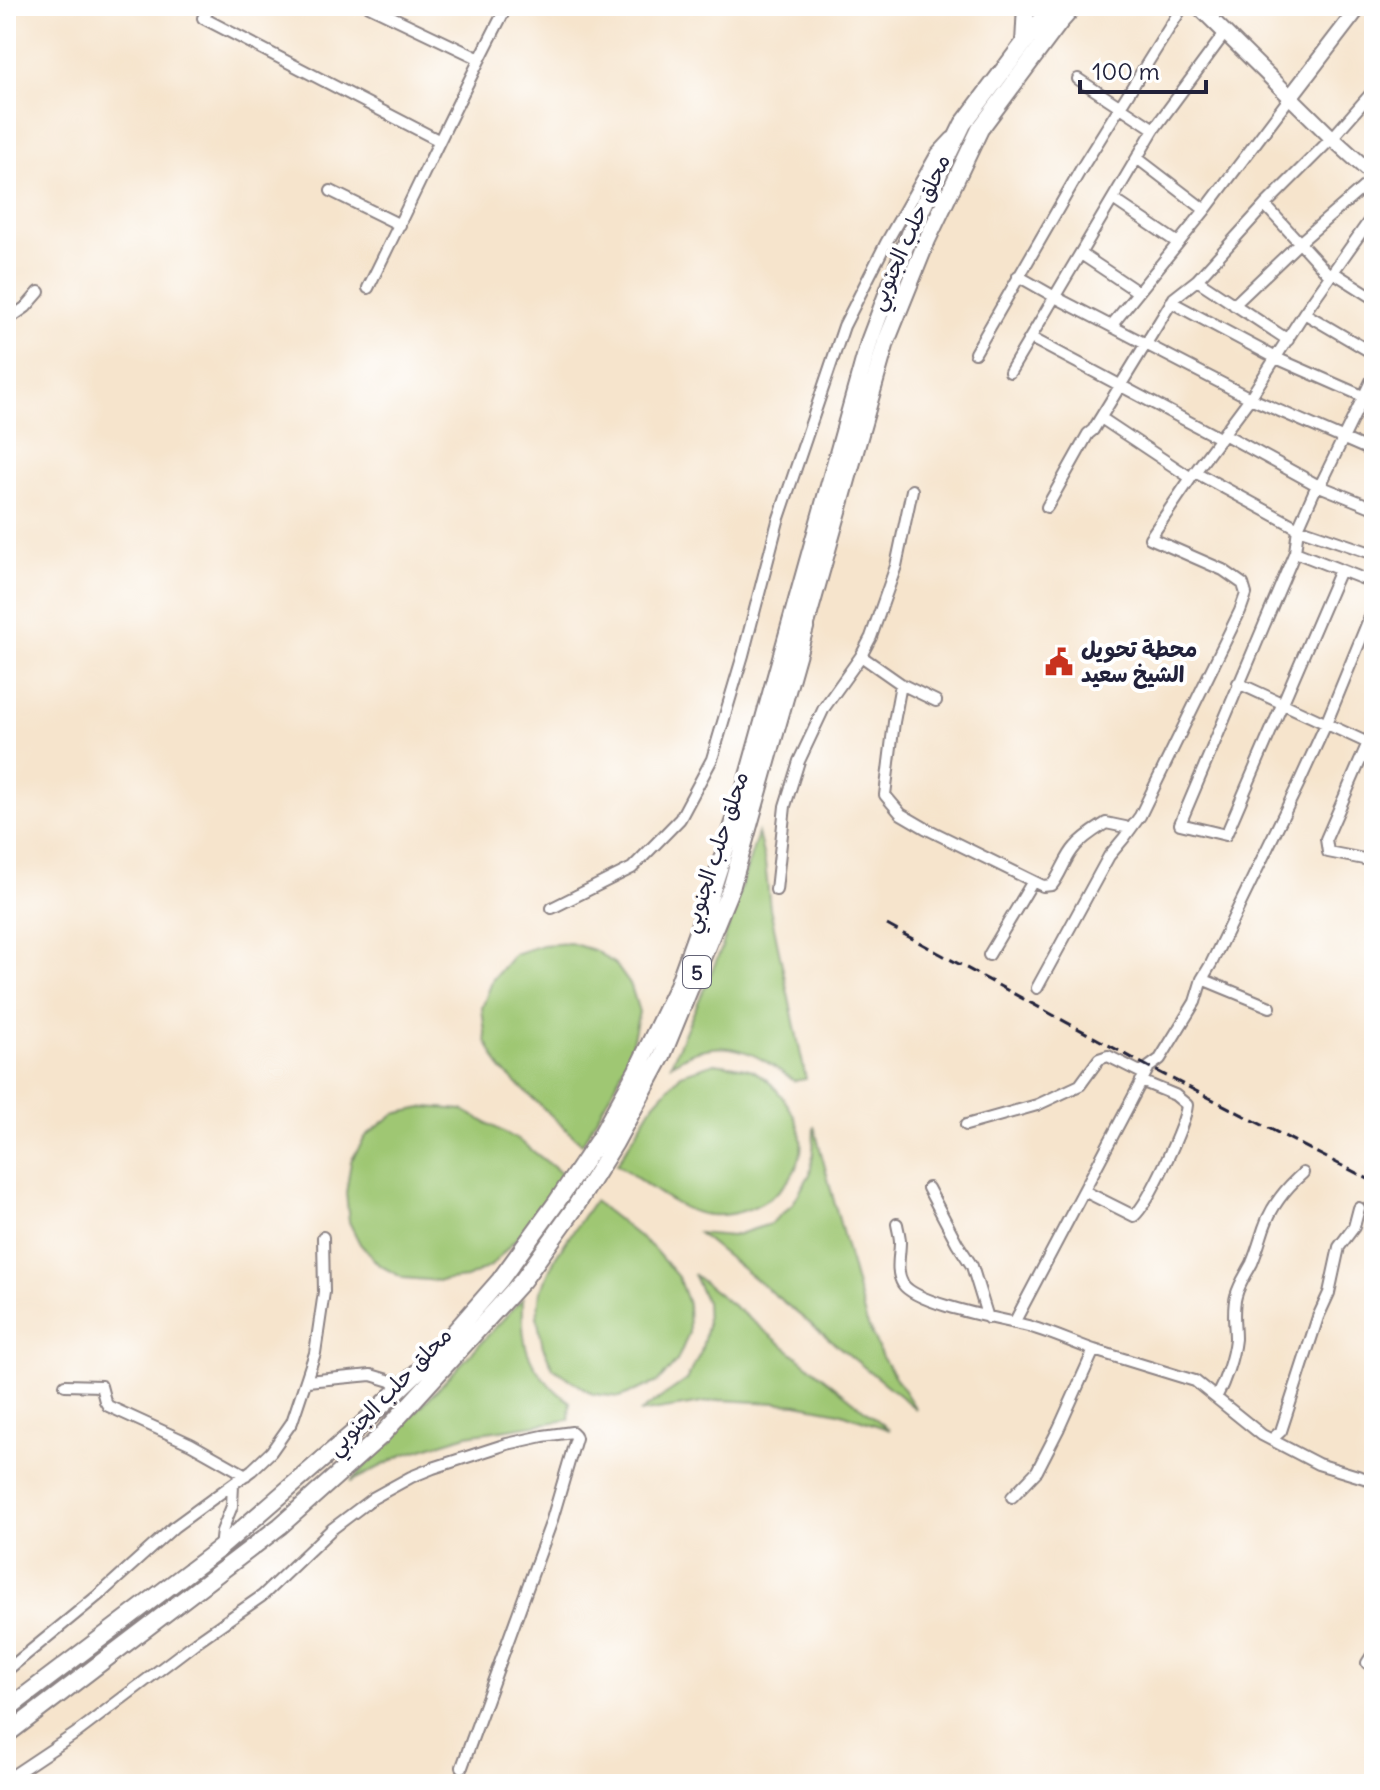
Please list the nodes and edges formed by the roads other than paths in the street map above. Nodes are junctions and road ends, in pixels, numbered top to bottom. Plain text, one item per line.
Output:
1 (211, 6) edge
2 (369, 6) edge
3 (507, 6) edge
4 (1026, 6) edge
5 (1052, 6) edge
6 (1074, 6) edge
7 (1183, 6) edge
8 (1198, 6) edge
9 (1360, 6) edge
10 (1225, 33) junction
11 (1024, 43) junction
12 (480, 59) junction
13 (1078, 79) dead end
14 (1374, 90) edge
15 (1291, 96) junction
16 (1120, 107) junction
17 (963, 124) junction
18 (1154, 129) junction
19 (1332, 138) junction
20 (438, 140) junction
21 (1137, 158) junction
22 (1374, 177) edge
23 (331, 191) dead end
24 (1113, 199) junction
25 (1265, 205) junction
26 (1205, 210) junction
27 (1374, 214) edge
28 (400, 225) junction
29 (1178, 243) junction
30 (1299, 243) junction
31 (1081, 254) junction
32 (1332, 274) junction
33 (1018, 276) junction
34 (1197, 280) junction
35 (368, 288) dead end
36 (39, 292) dead end
37 (1138, 292) junction
38 (1055, 297) junction
39 (1374, 298) edge
40 (1171, 302) junction
41 (1234, 305) junction
42 (1304, 313) junction
43 (6, 321) edge
44 (1111, 326) junction
45 (1031, 338) junction
46 (1288, 340) junction
47 (1147, 345) junction
48 (975, 353) dead end
49 (1374, 354) edge
50 (1276, 358) junction
51 (1010, 372) dead end
52 (1374, 375) edge
53 (1121, 386) junction
54 (1250, 398) junction
55 (1368, 398) edge
56 (1101, 418) junction
57 (1223, 437) junction
58 (1342, 439) junction
59 (1374, 452) edge
60 (1193, 475) junction
61 (1319, 486) junction
62 (912, 490) dead end
63 (1047, 507) dead end
64 (1374, 508) edge
65 (1298, 528) junction
66 (1295, 552) junction
67 (1374, 554) edge
68 (1340, 570) junction
69 (1374, 583) edge
70 (1374, 607) edge
71 (861, 656) junction
72 (1238, 683) junction
73 (901, 684) junction
74 (936, 701) dead end
75 (1282, 703) junction
76 (1326, 724) junction
77 (1374, 729) edge
78 (1369, 749) edge
79 (1130, 830) junction
80 (1374, 844) edge
81 (1370, 860) edge
82 (1033, 881) junction
83 (776, 890) dead end
84 (552, 908) dead end
85 (989, 955) dead end
86 (1202, 979) junction
87 (1037, 988) dead end
88 (1270, 1007) dead end
89 (1149, 1067) junction
90 (1141, 1081) junction
91 (966, 1125) dead end
92 (1303, 1173) dead end
93 (928, 1188) dead end
94 (1084, 1191) junction
95 (1359, 1208) dead end
96 (897, 1224) dead end
97 (323, 1237) dead end
98 (988, 1318) junction
99 (1014, 1323) junction
100 (1094, 1350) junction
101 (307, 1381) junction
102 (65, 1385) dead end
103 (400, 1388) junction
104 (1216, 1398) junction
105 (1272, 1439) junction
106 (246, 1475) junction
107 (1374, 1481) edge
108 (233, 1485) junction
109 (1012, 1497) dead end
110 (220, 1548) junction
111 (1374, 1652) edge
112 (1367, 1663) dead end
113 (6, 1671) edge
114 (6, 1710) edge
115 (6, 1735) edge
116 (462, 1767) dead end
117 (6, 1780) edge

1 - 20 street
2 - 12 street
3 - 12 street
4 - 11 highway
5 - 11 highway, محلق حلب الجنوبي / 5
6 - 115 highway, محلق حلب الجنوبي / 5
7 - 16 street
8 - 10 main road
9 - 15 main road
10 - 15 main road
10 - 18 street
11 - 17 highway, محلق حلب الجنوبي / 5
12 - 20 street
13 - 16 street
14 - 19 street
15 - 19 main road
15 - 26 street
16 - 18 street
16 - 33 street
17 - 84 street
17 - 103 highway, محلق حلب الجنوبي / 5
18 - 21 street
19 - 22 main road
19 - 25 street
20 - 28 street
21 - 24 street
21 - 26 street
22 - 30 street
23 - 28 street
24 - 29 street
24 - 31 street
25 - 30 street
25 - 34 street
26 - 29 street
27 - 32 street
28 - 35 street
29 - 37 street
30 - 32 street
30 - 41 street
31 - 37 street
31 - 38 street
32 - 39 street
32 - 42 street
33 - 38 street
33 - 48 street
34 - 40 street
34 - 41 street
36 - 43 street
37 - 44 street
38 - 44 street
38 - 45 street
40 - 47 street
40 - 50 street
41 - 46 street
42 - 46 street
42 - 49 street
44 - 47 street
45 - 51 street
45 - 53 street
46 - 50 street
47 - 53 street
47 - 54 street
50 - 54 street
50 - 55 street
52 - 55 street
53 - 56 street
53 - 57 street
54 - 57 street
54 - 58 street
55 - 58 street
56 - 60 street
56 - 63 street
57 - 60 street
57 - 61 street
58 - 59 street
58 - 61 street
60 - 65 street
60 - 79 street
61 - 64 street
61 - 65 street
62 - 71 street
65 - 66 street
65 - 67 street
66 - 68 street
66 - 72 street
68 - 69 street
68 - 75 street
70 - 76 street
71 - 73 street
71 - 83 street
72 - 75 street
72 - 75 street
73 - 74 street
73 - 82 street
75 - 76 street
76 - 78 street
76 - 86 street
77 - 78 street
78 - 81 street
79 - 82 street
79 - 87 street
80 - 81 street
82 - 85 street
86 - 88 street
86 - 89 street
89 - 90 street
89 - 91 street
90 - 94 street
90 - 94 street
92 - 104 street
93 - 98 street
94 - 99 street
95 - 105 street
96 - 98 street
97 - 101 street
98 - 99 street
99 - 100 street
100 - 104 street
100 - 109 street
101 - 103 street
101 - 106 street
102 - 106 street
103 - 110 highway, محلق حلب الجنوبي / 5
104 - 105 street
105 - 107 street
106 - 108 street
108 - 110 street
108 - 113 street
110 - 114 highway, محلق حلب الجنوبي / 5
111 - 112 street
116 - 117 street

